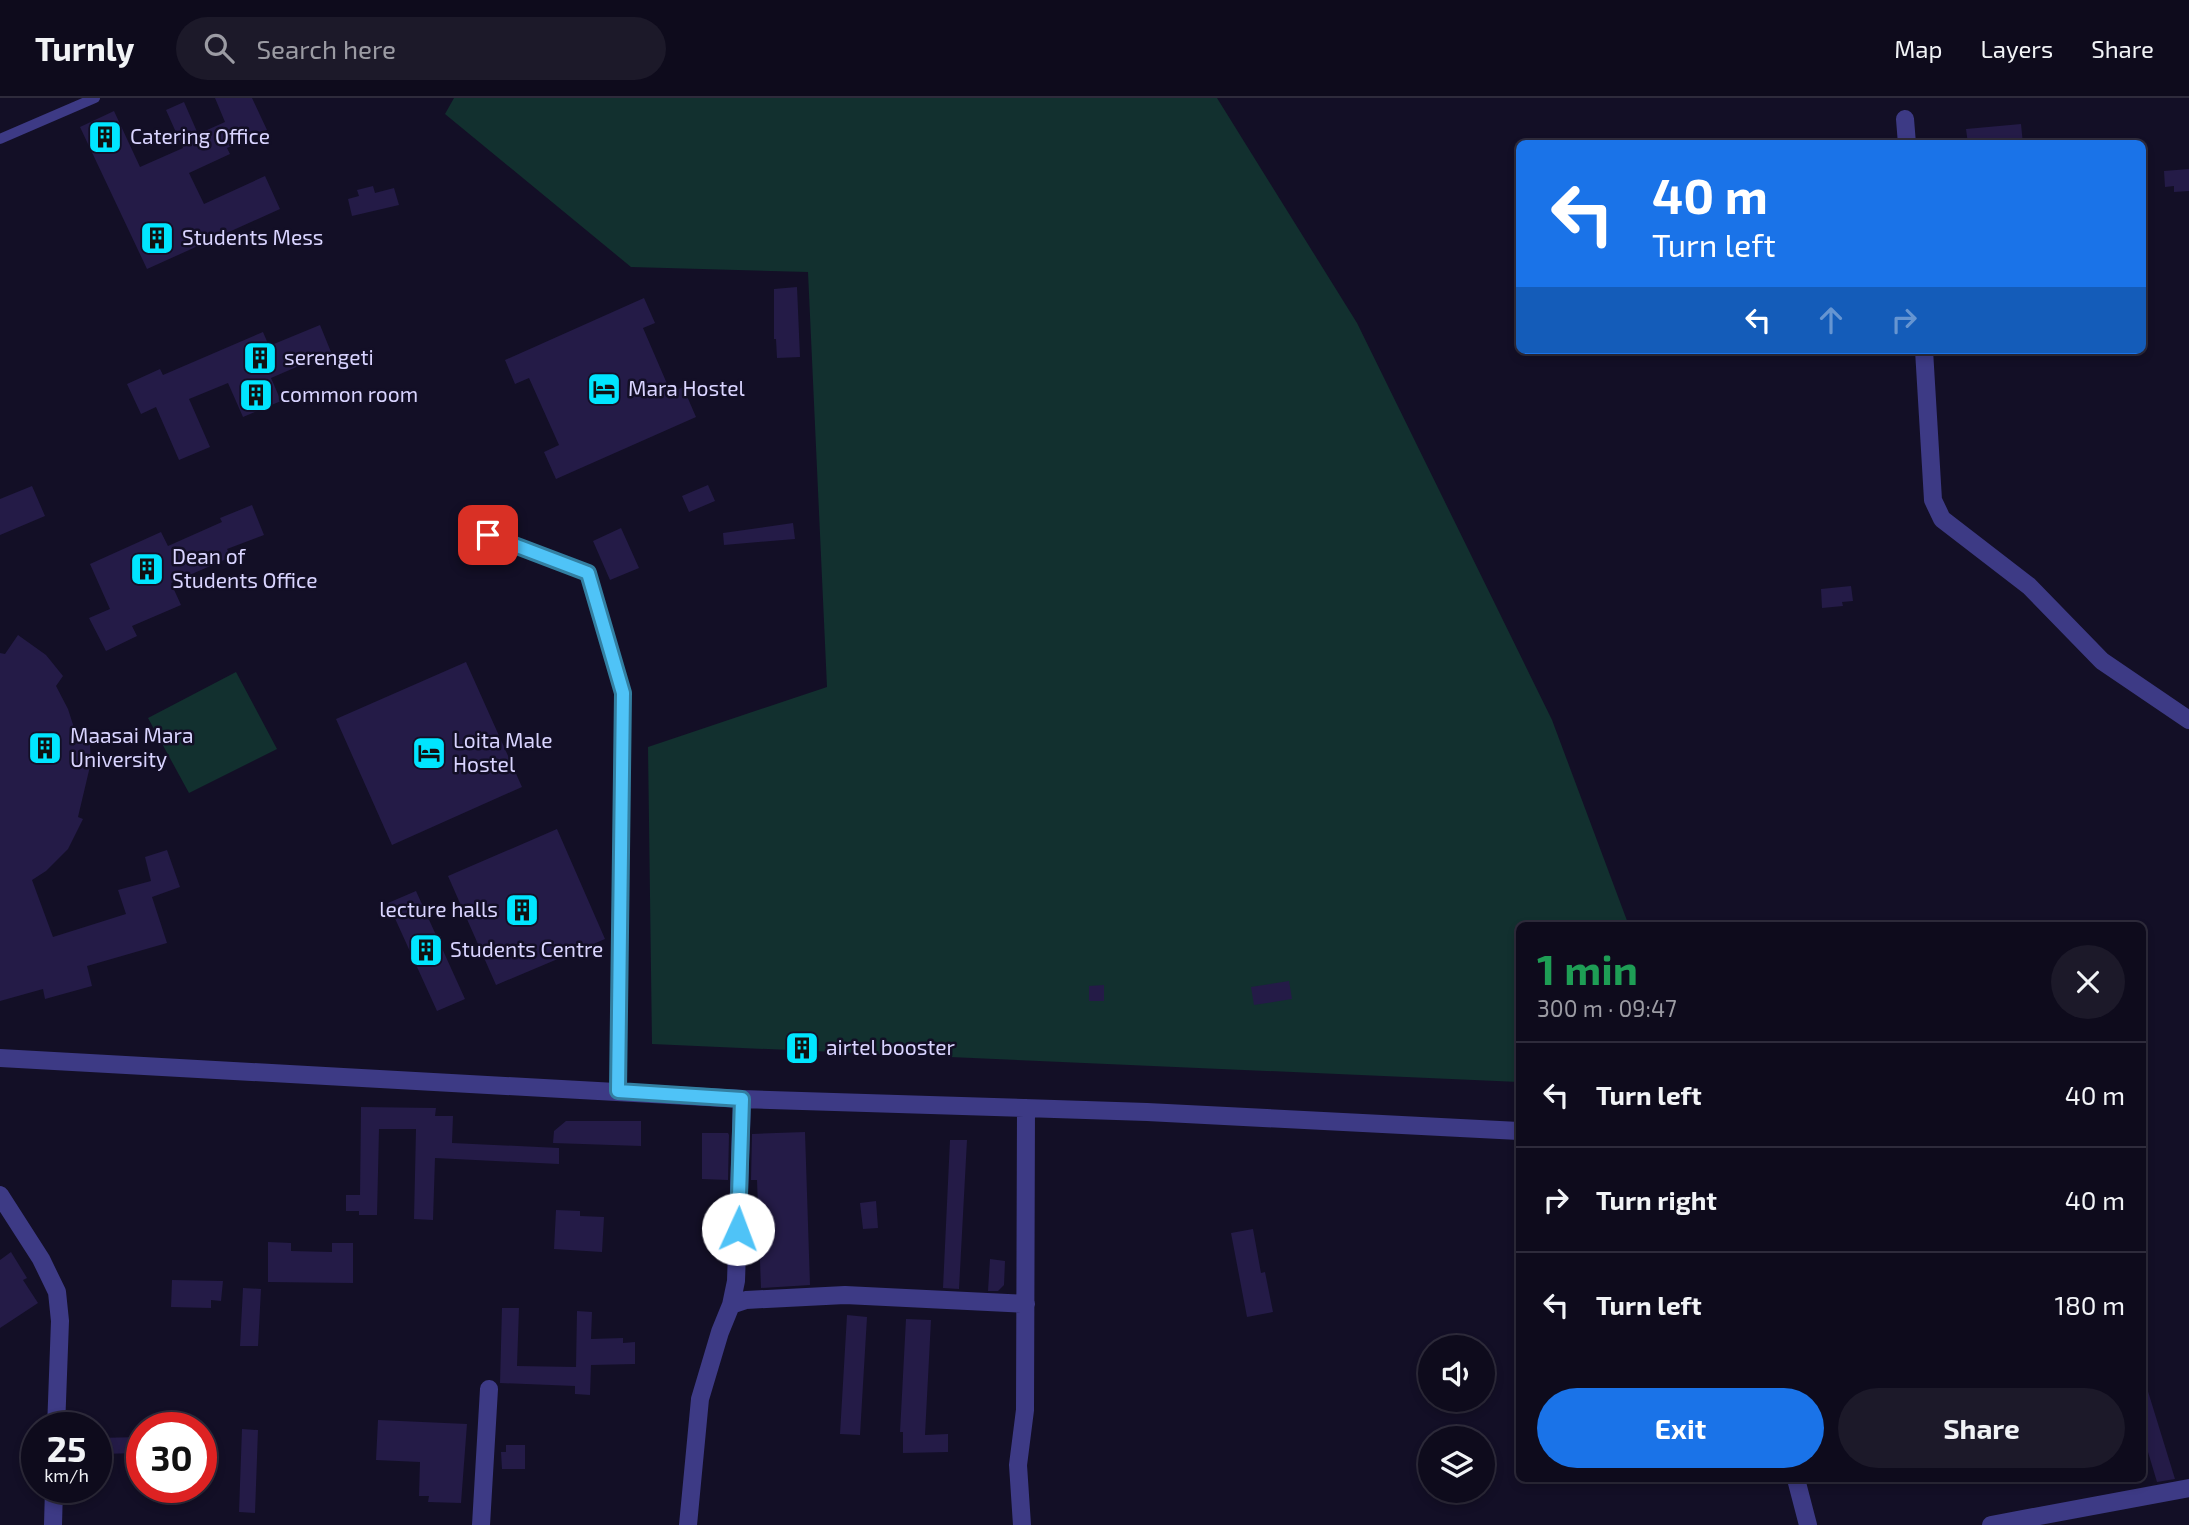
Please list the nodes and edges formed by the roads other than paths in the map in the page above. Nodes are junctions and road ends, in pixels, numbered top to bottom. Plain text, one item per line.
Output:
1 (95, 98) edge
2 (1905, 119) dead end
3 (0, 139) edge
4 (1907, 140) edge
5 (1924, 354) edge
6 (488, 535) dead end
7 (2189, 720) edge
8 (0, 1058) edge
9 (618, 1091) junction
10 (742, 1099) junction
11 (1027, 1108) junction
12 (1516, 1131) edge
13 (0, 1195) edge
14 (1026, 1304) junction
15 (731, 1305) junction
16 (489, 1389) dead end
17 (57, 1412) edge
18 (1797, 1482) edge
19 (2189, 1488) edge
20 (54, 1503) edge
21 (53, 1525) edge
22 (481, 1525) edge
23 (688, 1525) edge
24 (1022, 1525) edge
25 (1808, 1525) edge
26 (1991, 1525) edge

1 - 3 lane
2 - 4 street
5 - 7 street
6 - 9 lane
8 - 9 street
9 - 10 street
10 - 11 street
10 - 15 street
11 - 12 street
11 - 14 street
13 - 17 street
14 - 15 street
14 - 24 street
15 - 23 street
16 - 22 street
18 - 25 street
19 - 26 street
20 - 21 street

